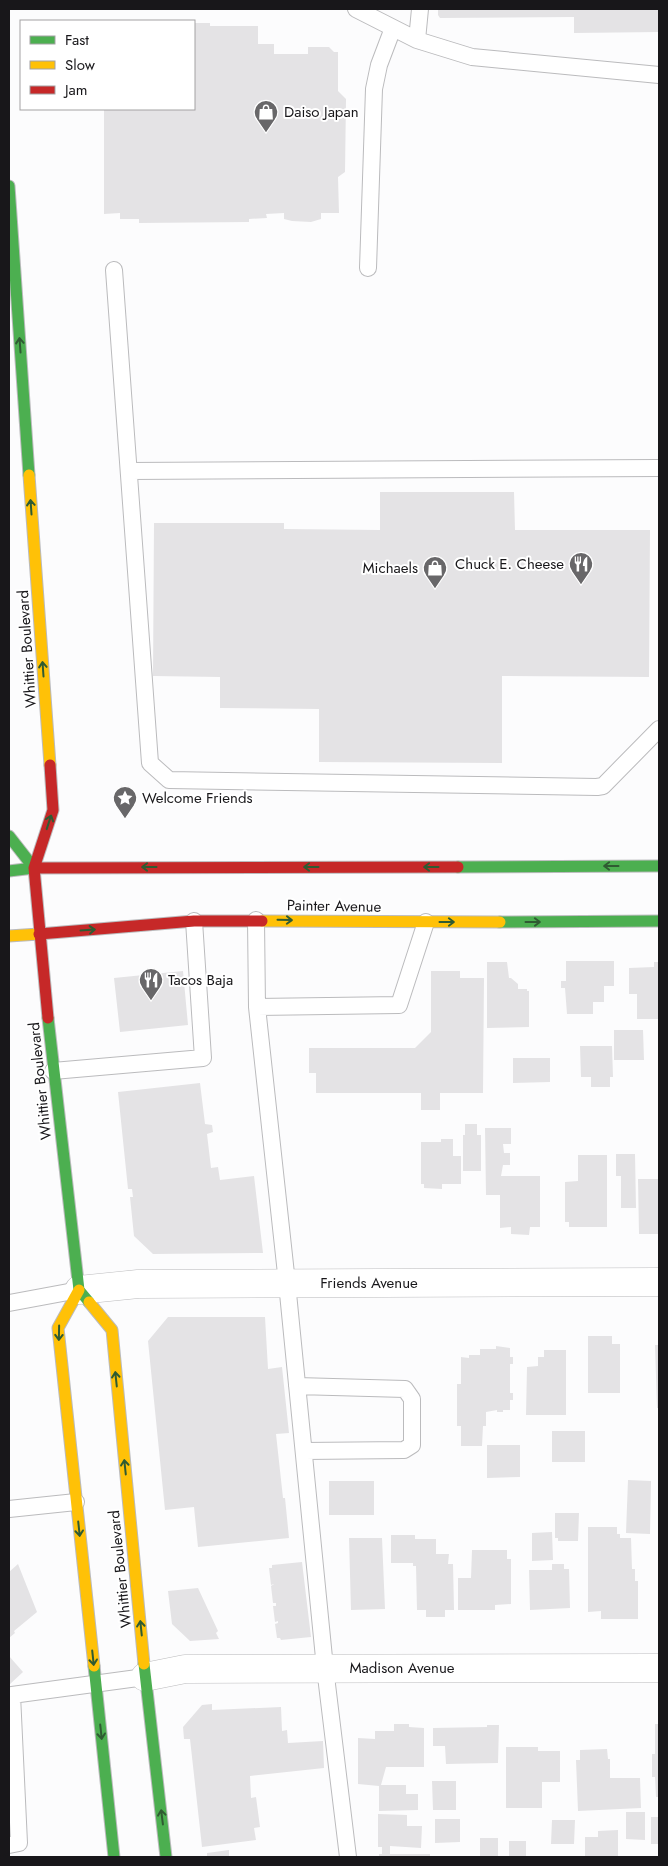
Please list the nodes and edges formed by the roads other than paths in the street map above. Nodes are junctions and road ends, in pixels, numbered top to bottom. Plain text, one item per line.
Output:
1 (356, 9) edge
2 (420, 9) edge
3 (393, 28) junction
4 (417, 40) junction
5 (659, 75) edge
6 (9, 186) edge
7 (368, 268) dead end
8 (114, 270) dead end
9 (659, 468) edge
10 (129, 472) junction
11 (659, 728) edge
12 (9, 836) edge
13 (659, 866) edge
14 (34, 868) junction
15 (9, 871) edge
16 (256, 920) junction
17 (194, 921) junction
18 (659, 921) edge
19 (426, 922) junction
20 (39, 934) junction
21 (9, 936) edge
22 (257, 1007) junction
23 (54, 1071) junction
24 (659, 1282) edge
25 (287, 1283) junction
26 (79, 1290) junction
27 (9, 1302) edge
28 (297, 1386) junction
29 (304, 1451) junction
30 (76, 1502) junction
31 (9, 1509) edge
32 (325, 1668) junction
33 (659, 1668) edge
34 (145, 1677) junction
35 (96, 1683) junction
36 (10, 1696) edge
37 (9, 1845) edge
38 (114, 1857) edge
39 (166, 1857) edge
40 (348, 1857) edge

1 - 3 lane
2 - 4 lane
3 - 4 lane
3 - 7 lane
4 - 5 lane
14 -> 6 main road, Whittier Boulevard
8 - 10 lane
9 - 10 lane
10 - 11 lane
12 - 14 main road
13 -> 14 main road
14 - 15 main road
14 - 20 main road, Whittier Boulevard
16 - 17 main road, Painter Avenue
16 -> 19 main road, Painter Avenue
16 - 22 lane
20 -> 17 main road, Painter Avenue
17 - 23 lane
19 -> 18 main road, Painter Avenue
19 - 22 lane
20 - 21 main road, Painter Avenue
20 - 23 main road, Whittier Boulevard
22 - 25 lane
23 - 26 main road, Whittier Boulevard
24 - 25 street, Friends Avenue
25 - 26 street, Friends Avenue
25 - 28 lane
26 - 27 lane
26 -> 30 main road
34 -> 26 main road, Whittier Boulevard
28 - 29 lane
28 - 29 lane
29 - 32 lane
30 - 31 lane
30 -> 35 main road
32 - 33 street, Madison Avenue
32 - 34 street, Madison Avenue
32 - 40 lane
34 - 35 lane
39 -> 34 main road, Whittier Boulevard
35 - 36 lane
35 -> 38 main road
36 - 37 lane

